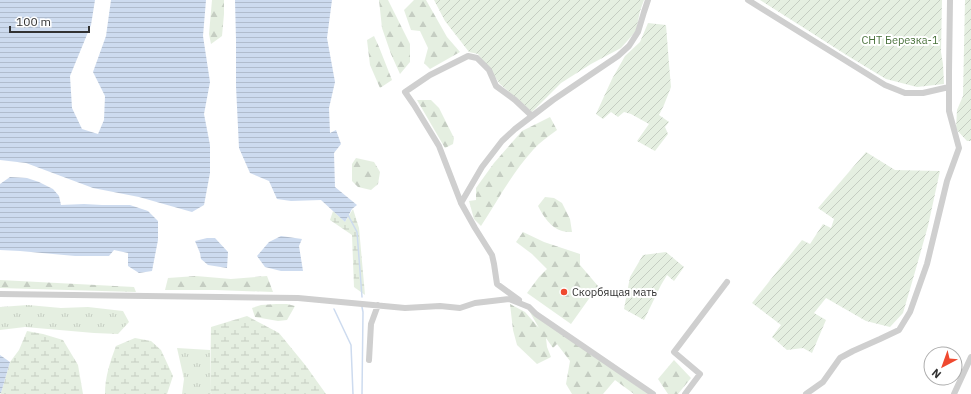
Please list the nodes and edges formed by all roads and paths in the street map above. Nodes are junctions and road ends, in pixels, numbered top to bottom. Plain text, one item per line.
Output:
1 (648, 0) edge
2 (748, 0) edge
3 (950, 0) edge
4 (949, 87) junction
5 (532, 116) junction
6 (461, 203) junction
7 (727, 282) dead end
8 (0, 294) edge
9 (378, 305) junction
10 (529, 307) junction
11 (971, 357) edge
12 (369, 360) dead end
13 (653, 394) edge
14 (684, 394) edge
15 (806, 394) edge
16 (954, 394) edge

1 - 5 street
2 - 4 street
3 - 4 street
4 - 15 street
5 - 6 street
5 - 6 street
6 - 10 street
7 - 14 street
8 - 9 street
9 - 10 street
9 - 12 street
10 - 13 street
11 - 16 street

